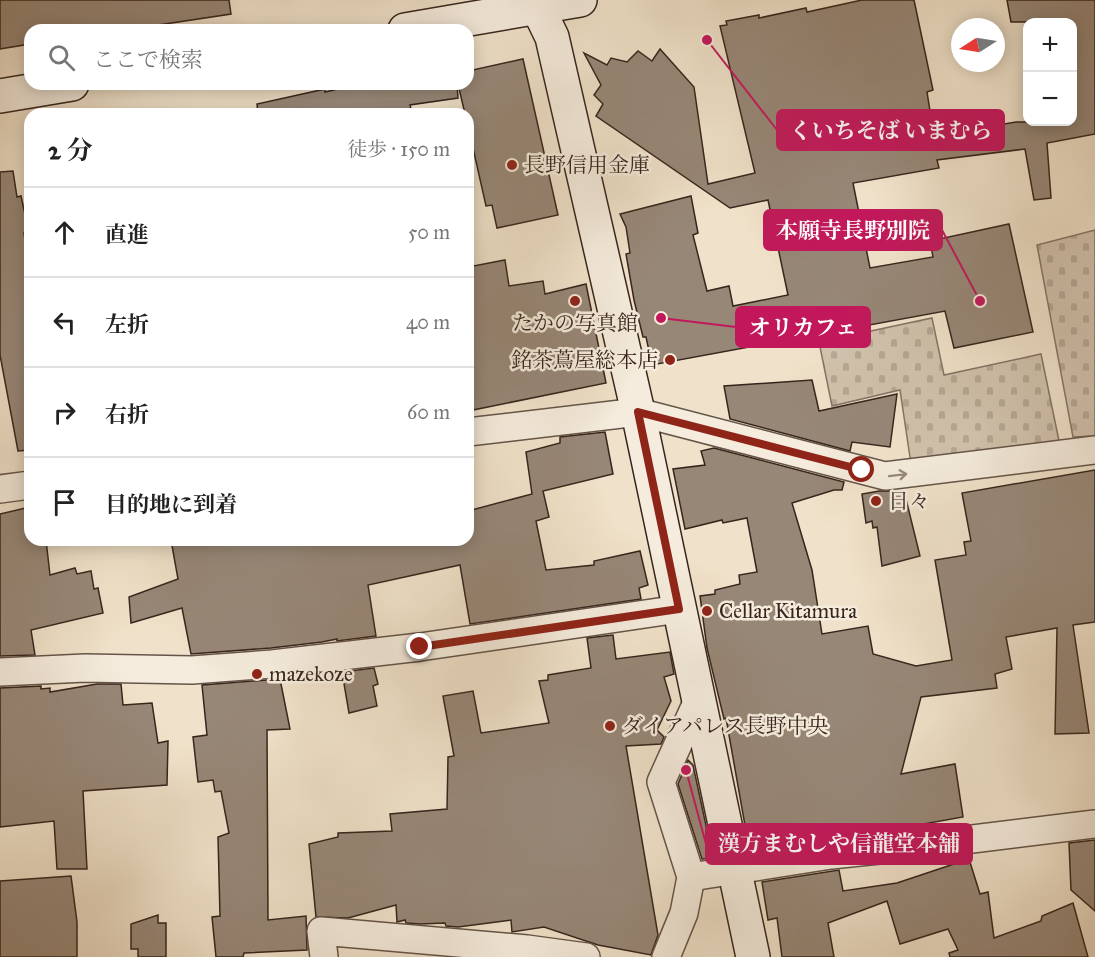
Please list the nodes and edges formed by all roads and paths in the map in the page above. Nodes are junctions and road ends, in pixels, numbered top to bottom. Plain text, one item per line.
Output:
1 (580, 0) edge
2 (536, 4) edge
3 (435, 24) edge
4 (36, 90) edge
5 (0, 96) edge
6 (638, 412) junction
7 (474, 431) edge
8 (1095, 450) edge
9 (24, 486) edge
10 (0, 489) edge
11 (679, 609) junction
12 (0, 672) edge
13 (698, 700) junction
14 (1095, 824) edge
15 (734, 869) junction
16 (691, 877) junction
17 (324, 957) edge
18 (586, 957) edge
19 (666, 957) edge
20 (753, 957) edge

1 - 2 street
2 - 3 street
2 - 6 street
4 - 5 street
6 - 7 street
6 -> 8 street
6 - 11 street
9 - 10 street
11 - 12 street
11 - 13 street
13 - 15 street
13 - 16 street
14 - 15 street
15 - 16 street
15 - 20 street
16 - 19 street
17 - 18 street

